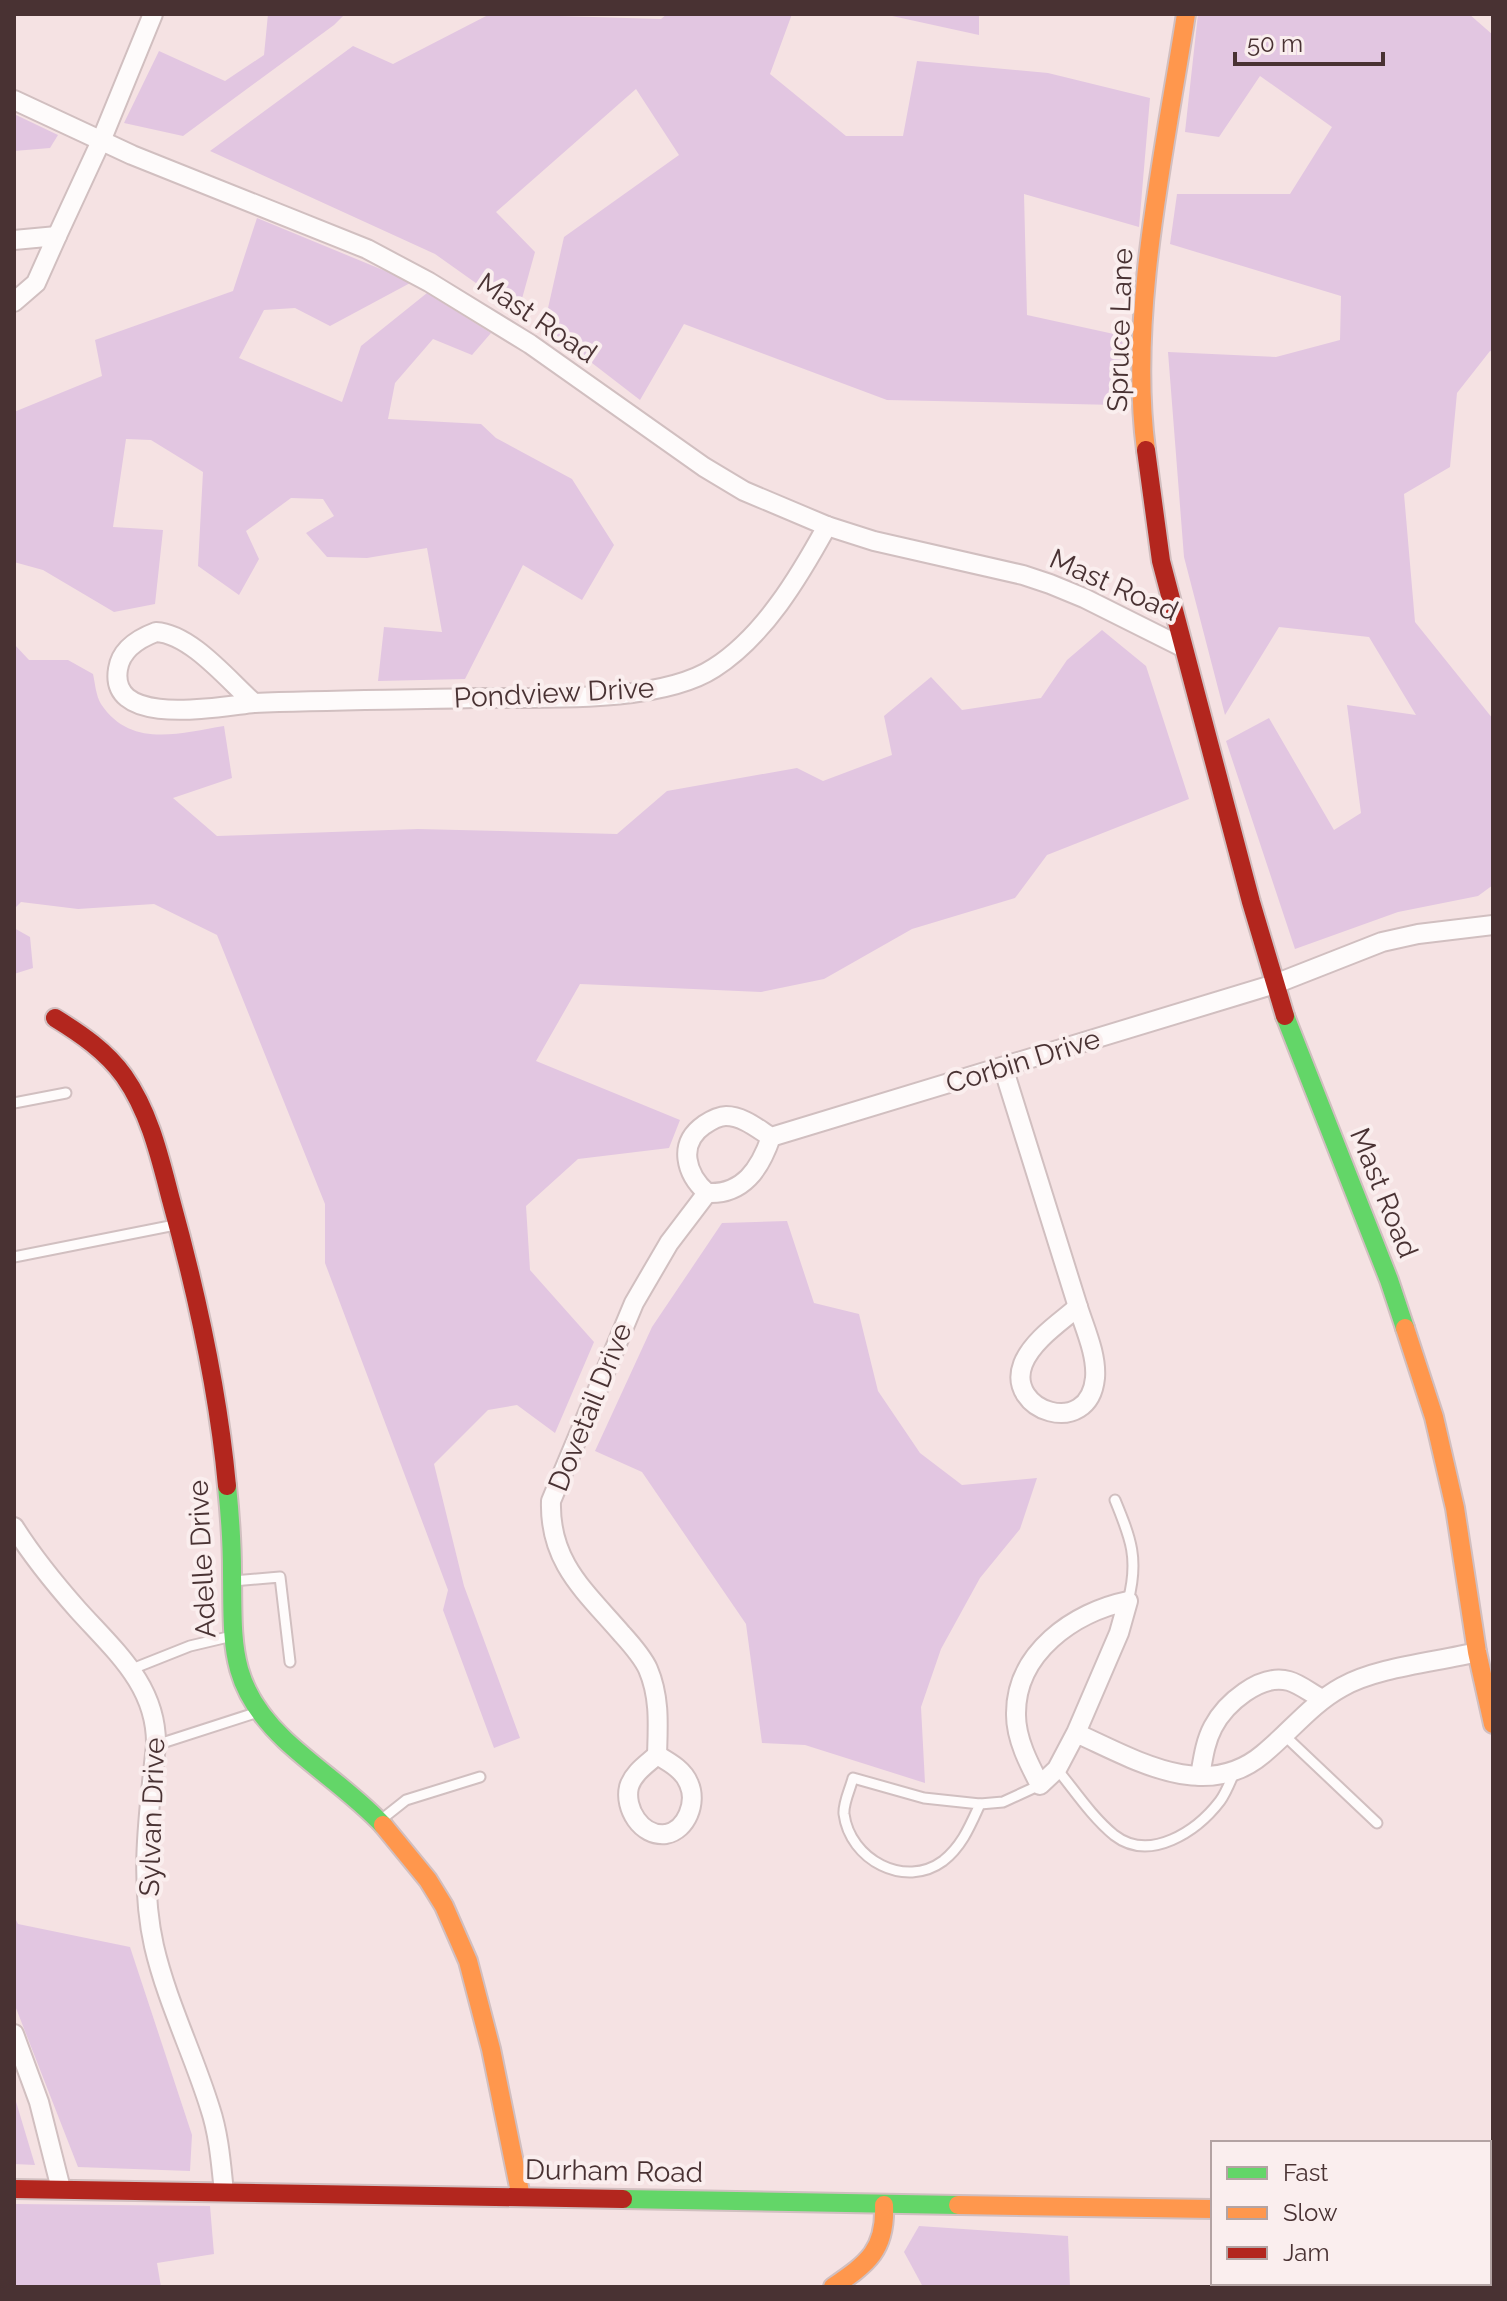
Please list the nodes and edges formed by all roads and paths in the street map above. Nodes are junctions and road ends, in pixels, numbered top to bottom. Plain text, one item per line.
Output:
1 (153, 14) edge
2 (1186, 14) edge
3 (14, 100) edge
4 (101, 141) junction
5 (57, 236) junction
6 (14, 240) edge
7 (14, 302) edge
8 (827, 526) junction
9 (1182, 647) junction
10 (254, 703) junction
11 (1493, 925) edge
12 (1275, 984) junction
13 (55, 1018) dead end
14 (1003, 1067) junction
15 (66, 1093) dead end
16 (14, 1103) edge
17 (771, 1137) junction
18 (707, 1193) junction
19 (178, 1224) junction
20 (14, 1257) edge
21 (1078, 1307) junction
22 (1115, 1500) dead end
23 (14, 1527) edge
24 (232, 1581) junction
25 (1128, 1601) junction
26 (231, 1636) junction
27 (1477, 1652) junction
28 (290, 1662) dead end
29 (132, 1669) junction
30 (1322, 1699) junction
31 (258, 1712) junction
32 (1493, 1724) edge
33 (1076, 1733) junction
34 (1284, 1735) junction
35 (156, 1745) junction
36 (657, 1755) dead end
37 (1057, 1769) junction
38 (1234, 1773) junction
39 (1200, 1776) junction
40 (480, 1777) dead end
41 (1040, 1785) junction
42 (980, 1804) junction
43 (379, 1821) junction
44 (1377, 1823) dead end
45 (14, 2034) edge
46 (14, 2189) edge
47 (61, 2189) junction
48 (224, 2192) junction
49 (521, 2197) junction
50 (884, 2205) junction
51 (1211, 2209) edge
52 (833, 2287) edge

1 - 4 street
2 - 9 street, Spruce Lane
3 - 4 street, Mast Road
4 - 5 street
4 - 8 street, Mast Road
5 - 6 street
5 - 7 street
8 - 9 street, Mast Road
8 - 10 street, Pondview Drive
9 - 12 street, Mast Road
10 - 10 street, Pondview Drive
11 - 12 street, Corbin Drive
12 - 14 street, Corbin Drive
12 - 27 street, Mast Road
13 - 19 street, Adelle Drive
14 - 17 street, Corbin Drive
14 - 21 street
15 - 16 lane
17 - 18 street
17 - 18 street
18 - 36 street, Dovetail Drive
19 - 20 lane
19 - 24 street, Adelle Drive
21 - 21 street
22 - 25 lane
23 - 29 street, Sylvan Drive
24 - 26 street, Adelle Drive
24 - 28 lane
25 - 33 street
25 - 41 street
26 - 29 lane
26 - 31 street, Adelle Drive
27 - 30 street
27 - 32 street, Mast Road
29 - 35 street, Sylvan Drive
30 - 34 street
30 - 39 street
31 - 35 lane
31 - 43 street, Adelle Drive
33 - 37 street
33 - 39 street
34 - 38 street
34 - 44 lane
35 - 48 street, Sylvan Drive
37 - 38 lane
37 - 41 street
38 - 39 street
40 - 43 lane
41 - 42 lane
42 - 42 lane
43 - 49 street, Adelle Drive
45 - 47 street
46 - 47 street, Durham Road
47 - 48 street, Durham Road
48 - 49 street, Durham Road
49 - 50 street, Durham Road
50 - 51 street, Durham Road
50 - 52 street

